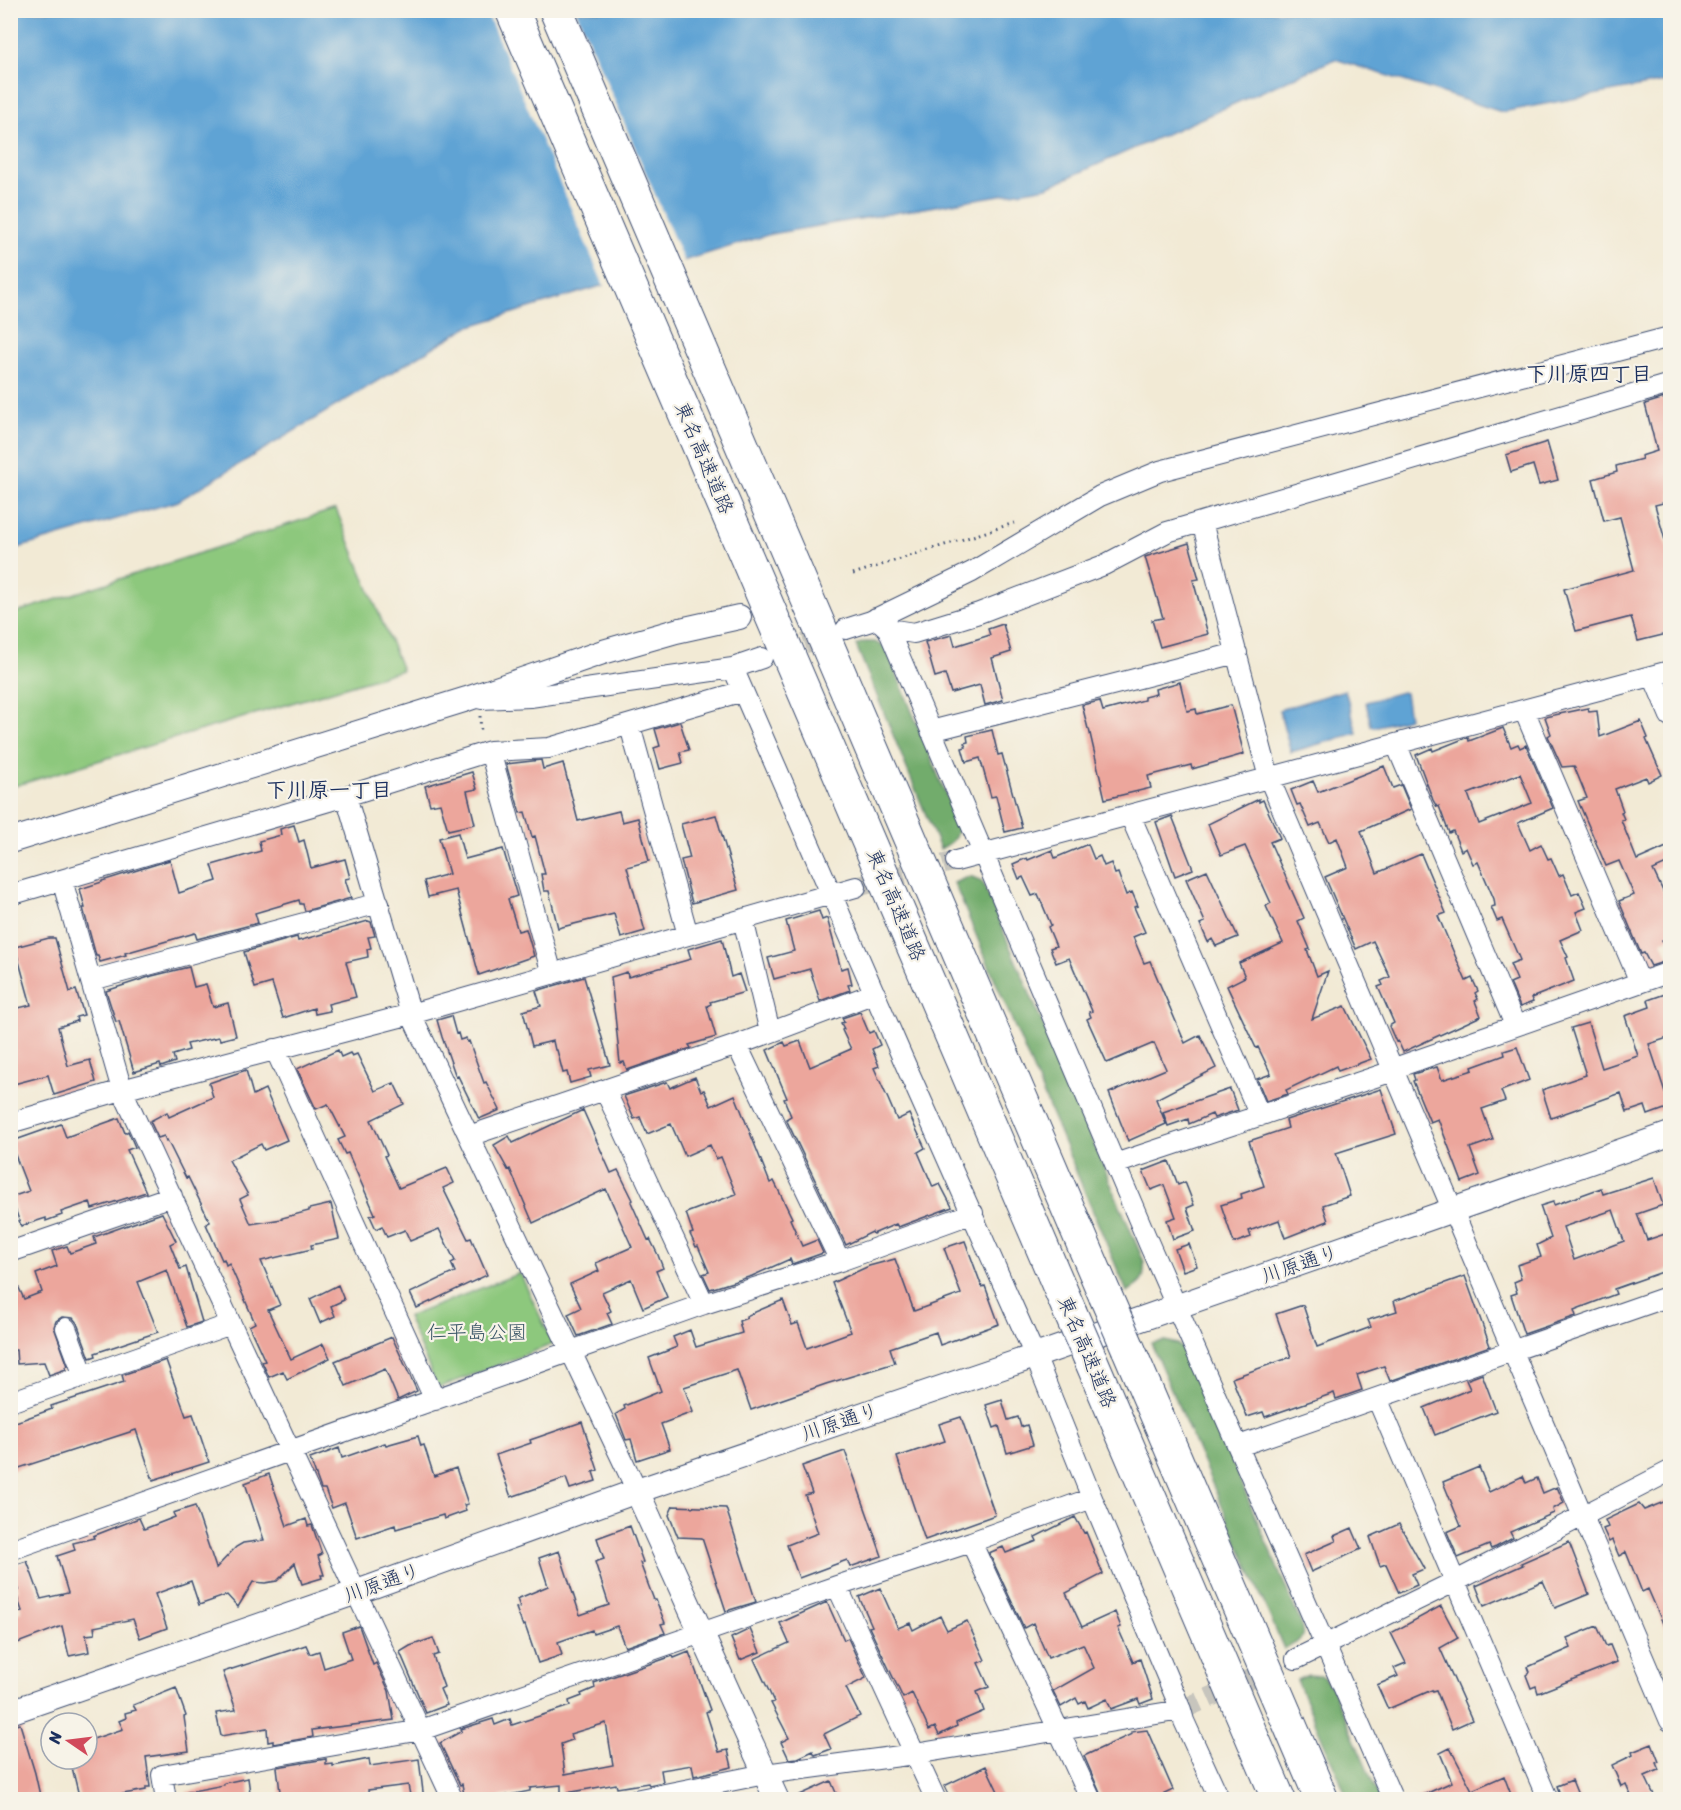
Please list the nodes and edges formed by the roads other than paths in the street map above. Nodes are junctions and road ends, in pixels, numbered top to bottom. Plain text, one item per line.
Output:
1 (512, 10) edge
2 (556, 10) edge
3 (1671, 337) edge
4 (1671, 384) edge
5 (1202, 522) junction
6 (739, 617) dead end
7 (882, 624) junction
8 (846, 629) tunnel mouth
9 (1237, 653) junction
10 (762, 658) tunnel mouth
11 (733, 668) junction
12 (1662, 673) edge
13 (743, 691) junction
14 (473, 699) junction
15 (1524, 710) junction
16 (1671, 716) edge
17 (630, 726) junction
18 (931, 731) junction
19 (1396, 744) junction
20 (486, 752) junction
21 (1269, 778) junction
22 (346, 796) junction
23 (1130, 815) junction
24 (10, 841) edge
25 (984, 854) junction
26 (956, 861) tunnel mouth
27 (63, 880) junction
28 (856, 887) tunnel mouth
29 (832, 894) junction
30 (10, 895) edge
31 (379, 903) junction
32 (743, 919) junction
33 (688, 935) junction
34 (1671, 972) edge
35 (552, 974) junction
36 (92, 980) junction
37 (1640, 982) junction
38 (875, 993) junction
39 (411, 1014) junction
40 (1515, 1025) junction
41 (770, 1032) junction
42 (737, 1045) junction
43 (275, 1049) junction
44 (1393, 1070) junction
45 (122, 1090) junction
46 (604, 1090) junction
47 (1260, 1116) junction
48 (10, 1123) edge
49 (1671, 1134) edge
50 (469, 1136) junction
51 (1115, 1164) junction
52 (172, 1196) junction
53 (1452, 1210) junction
54 (973, 1213) junction
55 (10, 1252) edge
56 (840, 1261) junction
57 (1671, 1296) edge
58 (704, 1304) junction
59 (1178, 1306) junction
60 (231, 1324) junction
61 (66, 1328) dead end
62 (1512, 1351) junction
63 (572, 1352) junction
64 (1035, 1356) junction
65 (84, 1376) junction
66 (1377, 1398) junction
67 (435, 1400) junction
68 (10, 1401) edge
69 (1239, 1446) junction
70 (290, 1452) junction
71 (1671, 1471) edge
72 (637, 1491) junction
73 (1092, 1498) junction
74 (1582, 1515) junction
75 (971, 1542) junction
76 (10, 1550) edge
77 (1456, 1581) junction
78 (837, 1586) junction
79 (357, 1592) junction
80 (701, 1634) junction
81 (1326, 1645) junction
82 (1296, 1659) tunnel mouth
83 (1181, 1710) junction
84 (10, 1712) edge
85 (1671, 1721) edge
86 (421, 1730) junction
87 (1059, 1730) junction
88 (915, 1754) junction
89 (765, 1773) junction
90 (166, 1800) edge
91 (453, 1800) edge
92 (635, 1800) edge
93 (777, 1800) edge
94 (936, 1800) edge
95 (1091, 1800) edge
96 (1220, 1800) edge
97 (1279, 1800) edge
98 (1322, 1800) edge
99 (1393, 1800) edge
100 (1548, 1800) edge

1 - 97 highway, 東名高速道路, bridge
2 - 98 highway, 東名高速道路, bridge
3 - 7 street
4 - 5 street
5 - 7 street
5 - 9 street
6 - 14 street
7 - 8 street
7 - 18 street
9 - 18 street
9 - 21 street
10 - 11 street
11 - 13 street
11 - 14 street
12 - 15 street
12 - 16 street
13 - 17 street
13 - 29 street
14 - 24 street
15 - 19 street
15 - 37 street
17 - 20 street
17 - 33 street
18 - 25 street
19 - 21 street
19 - 40 street
20 - 22 street
20 - 35 street
21 - 23 street
21 - 44 street
22 - 27 street
22 - 31 street
23 - 25 street
23 - 47 street
25 - 26 street
25 - 51 street
27 - 30 street
27 - 36 street
28 - 29 street
29 - 32 street
29 - 38 street
31 - 36 street
31 - 39 street
32 - 33 street
32 - 41 street
33 - 35 street
34 - 37 street
35 - 39 street
36 - 45 street
37 - 40 street
38 - 41 street
38 - 54 street
39 - 43 street
39 - 50 street
40 - 44 street
41 - 42 street
42 - 46 street
42 - 56 street
43 - 45 street
43 - 67 street
44 - 47 street
44 - 53 street
45 - 48 street
45 - 52 street
46 - 50 street
46 - 58 street
47 - 51 street
49 - 53 street, 川原通り
50 - 63 street
51 - 59 street
52 - 55 street
52 - 60 street
53 - 59 street, 川原通り
53 - 62 street
54 - 56 street
54 - 64 street
56 - 58 street
57 - 62 street
58 - 63 street
59 - 64 street, 川原通り
59 - 69 street
60 - 65 street
60 - 70 street
61 - 65 street
62 - 66 street
62 - 74 street
63 - 67 street
63 - 72 street
64 - 72 street, 川原通り
64 - 73 street
65 - 68 street
66 - 69 street
66 - 77 street
67 - 70 street
69 - 81 street
70 - 76 street
70 - 79 street
71 - 74 street
72 - 79 street, 川原通り
72 - 80 street
73 - 75 street
73 - 83 street
74 - 77 street
74 - 85 street
75 - 78 street
75 - 87 street
77 - 81 street
77 - 100 street
78 - 80 street
78 - 88 street
79 - 84 street, 川原通り
79 - 86 street
80 - 86 street
80 - 89 street
81 - 82 street
81 - 99 street
83 - 87 street
83 - 96 street
86 - 90 street
86 - 91 street
87 - 88 street
87 - 95 street
88 - 89 street
88 - 94 street
89 - 92 street
89 - 93 street

